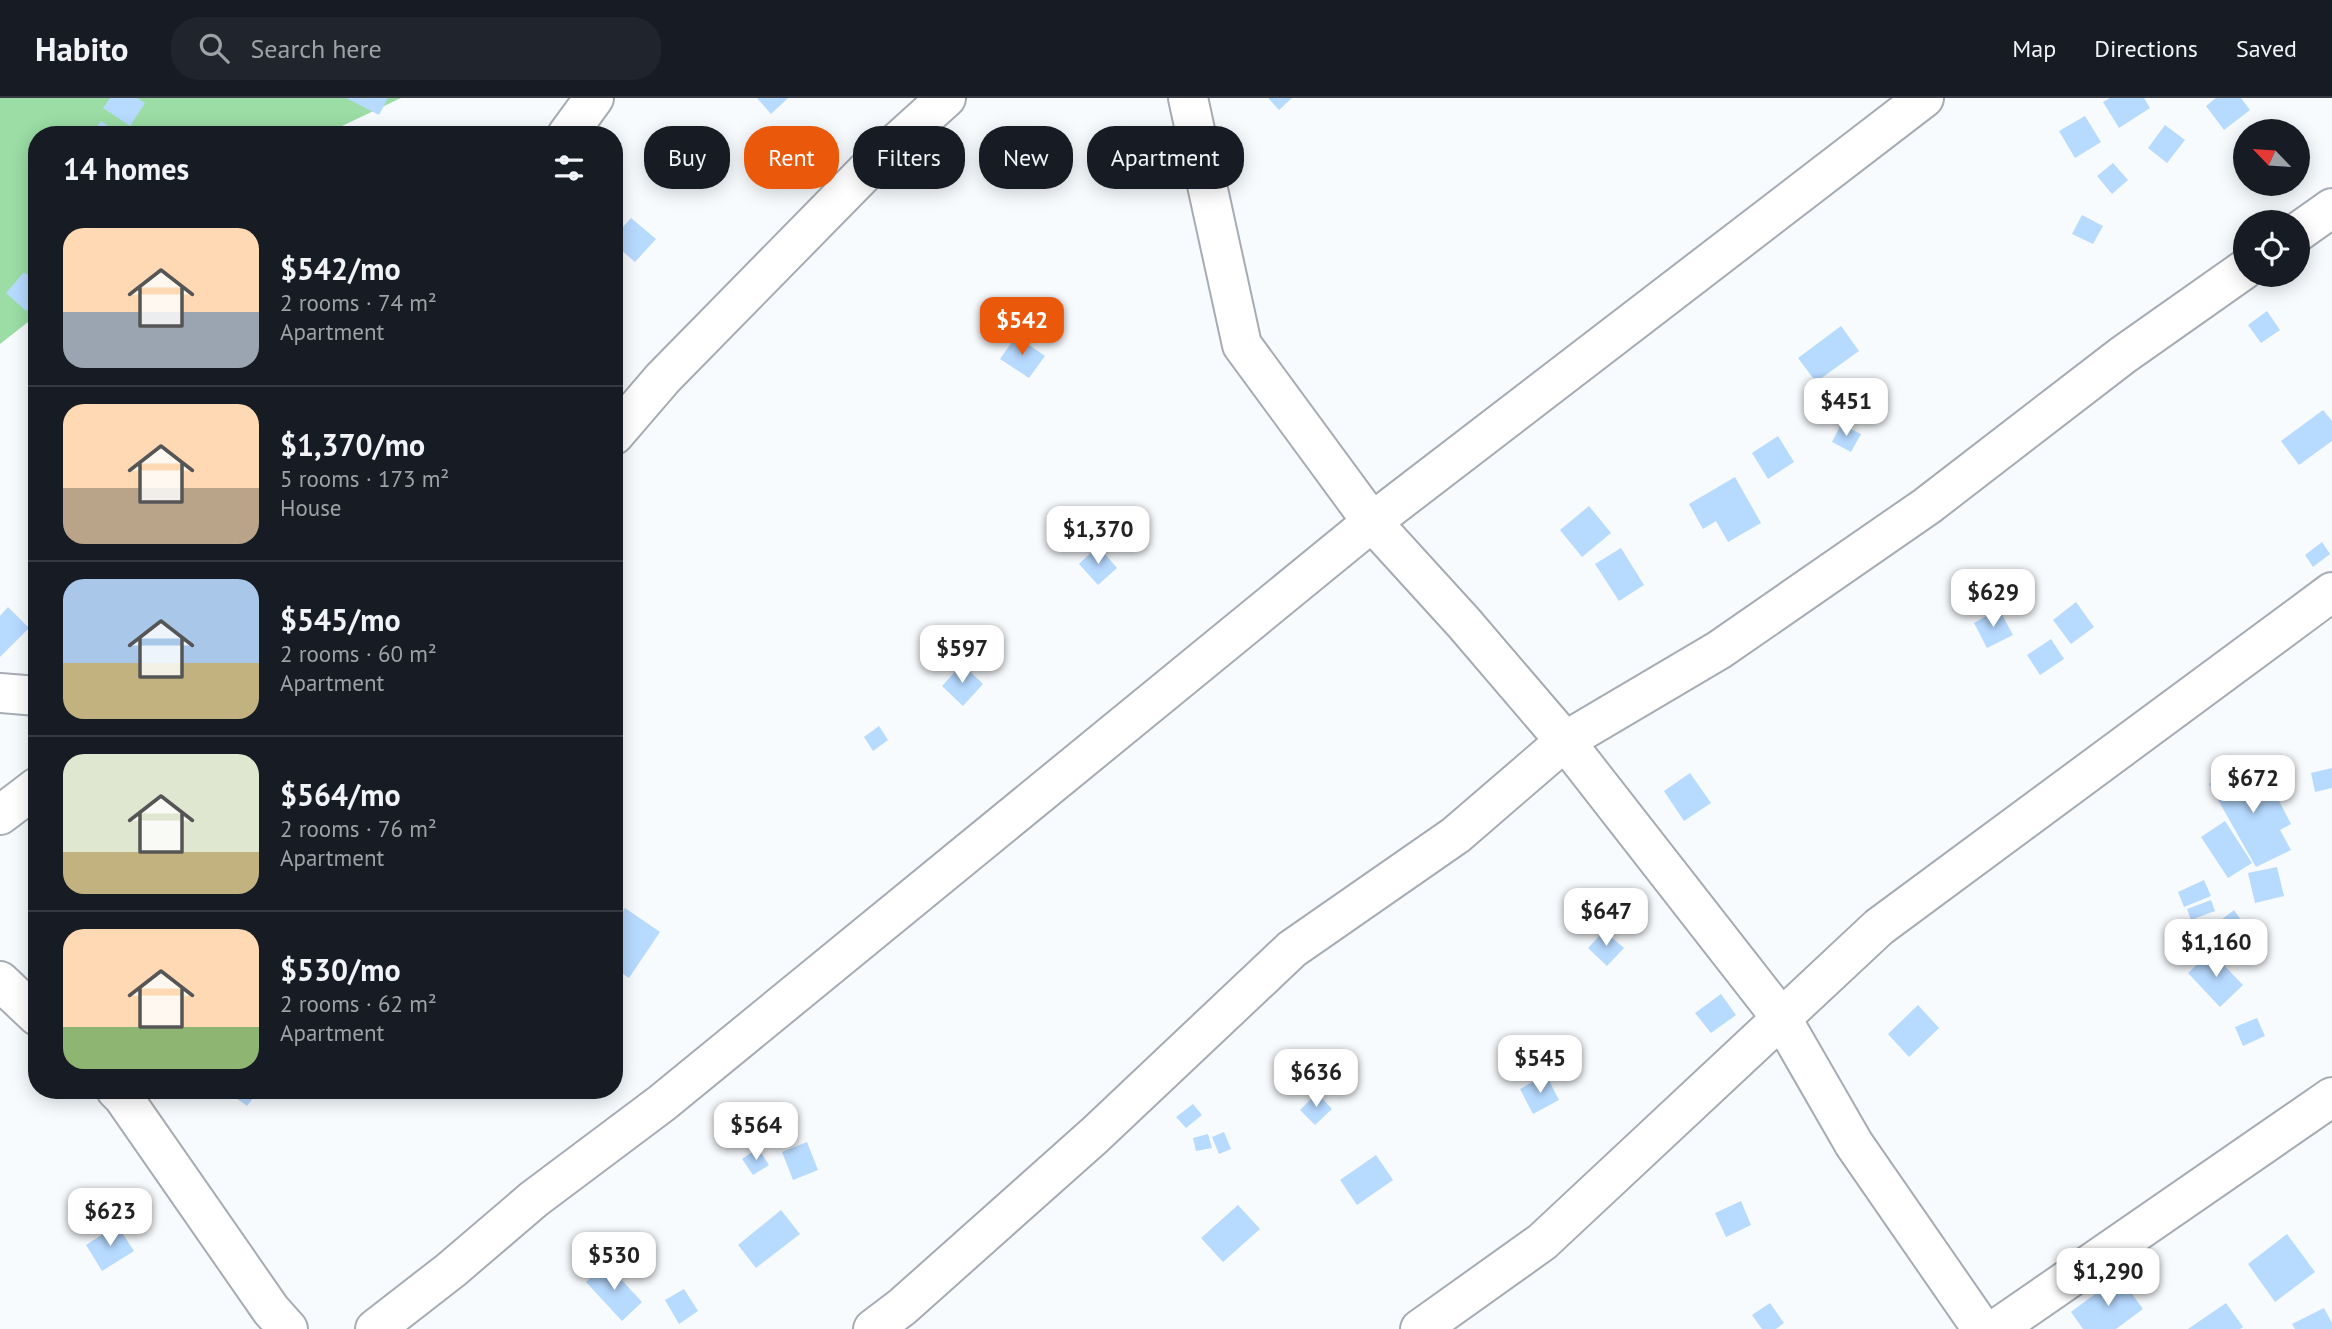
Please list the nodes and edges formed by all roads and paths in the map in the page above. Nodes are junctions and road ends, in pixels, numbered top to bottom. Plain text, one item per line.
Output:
1 (594, 98) edge
2 (946, 98) edge
3 (1188, 98) edge
4 (1924, 98) edge
5 (574, 126) edge
6 (2332, 208) edge
7 (2310, 224) edge
8 (2233, 277) edge
9 (623, 425) edge
10 (1372, 522) junction
11 (2332, 592) edge
12 (0, 693) edge
13 (28, 695) edge
14 (1565, 741) junction
15 (28, 794) edge
16 (0, 815) edge
17 (0, 981) edge
18 (28, 1007) edge
19 (1782, 1019) junction
20 (2332, 1097) edge
21 (124, 1099) edge
22 (288, 1329) edge
23 (375, 1329) edge
24 (873, 1329) edge
25 (1420, 1329) edge
26 (1982, 1329) edge
27 (1996, 1329) edge

1 - 5 street
2 - 9 street
3 - 10 street
4 - 10 street
6 - 7 street
8 - 14 street
10 - 14 street
10 - 23 street
11 - 19 street
12 - 13 street
14 - 19 street
14 - 24 street
15 - 16 street
17 - 18 street
19 - 25 street
19 - 26 street
20 - 27 street
21 - 22 street

